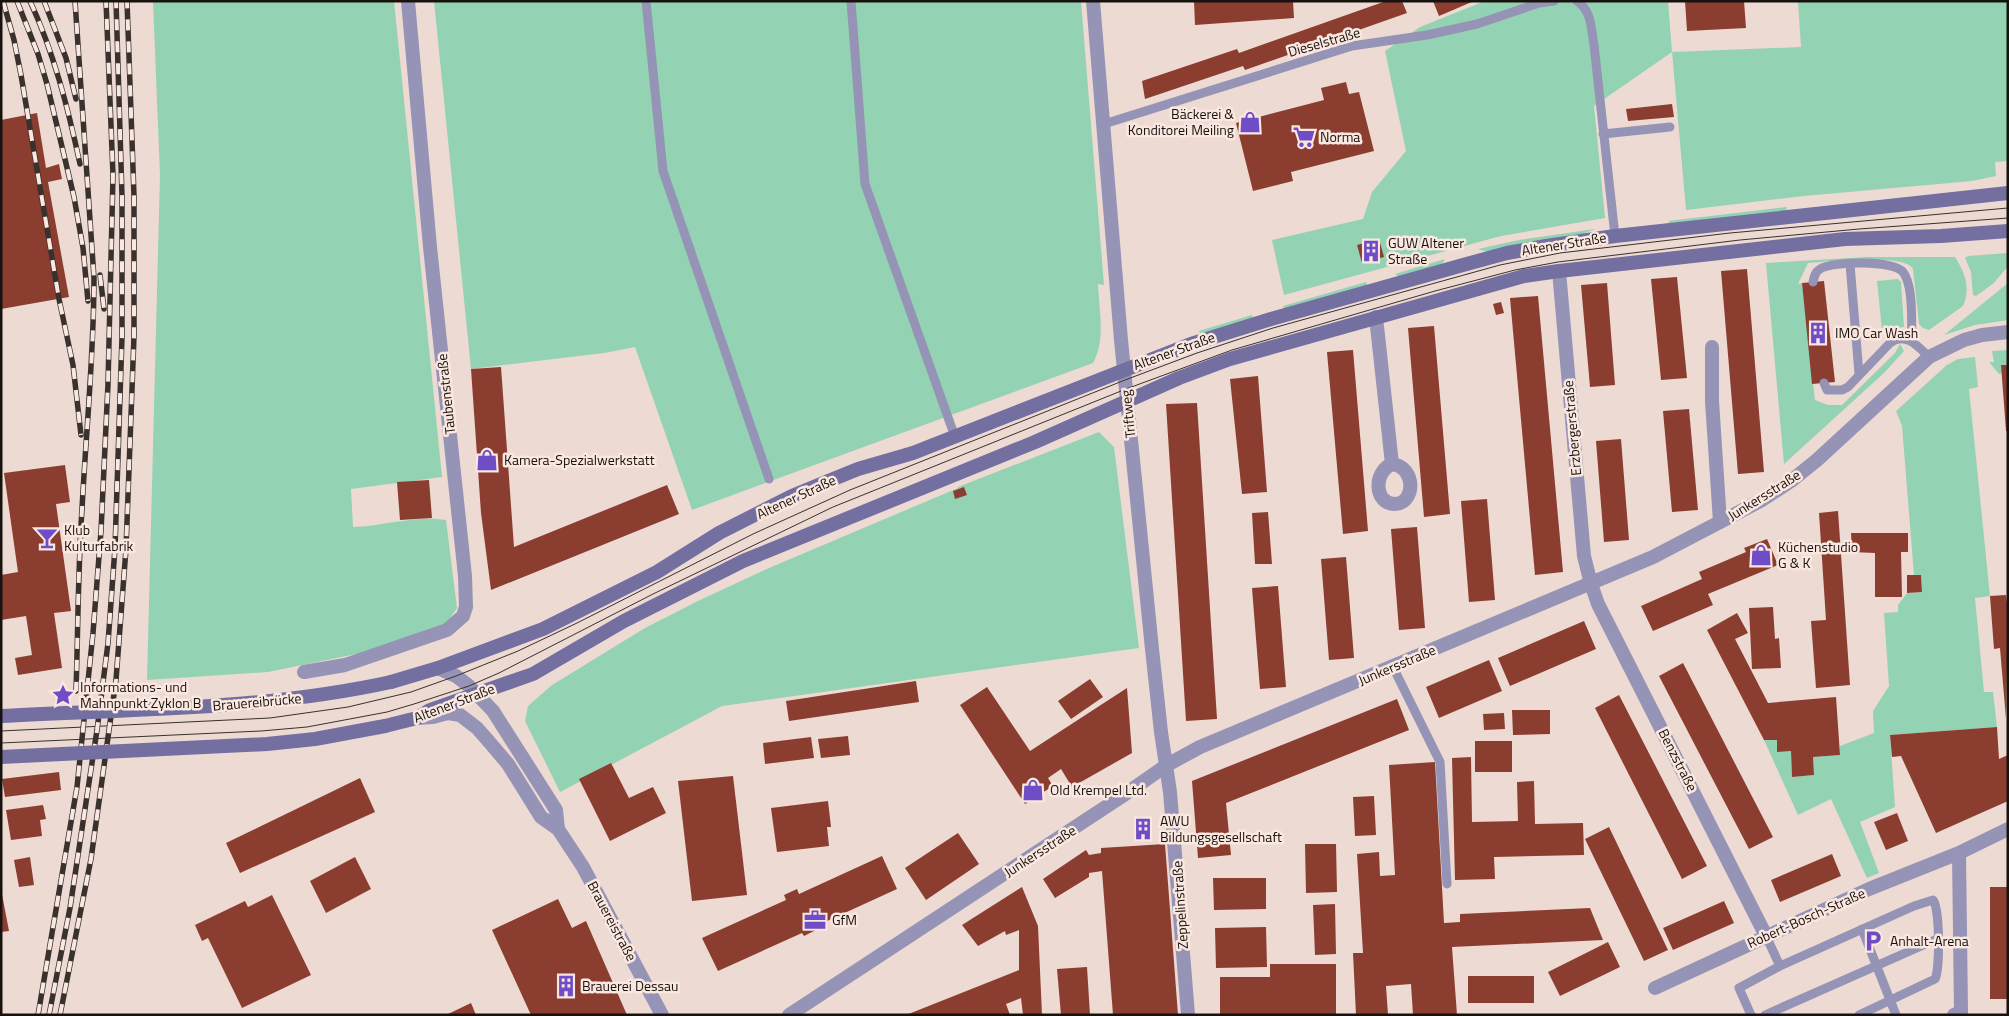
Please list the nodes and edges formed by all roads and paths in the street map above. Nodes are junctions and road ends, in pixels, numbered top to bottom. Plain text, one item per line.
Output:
1 (408, 1) edge
2 (646, 1) edge
3 (852, 1) edge
4 (1093, 1) edge
5 (1554, 1) edge
6 (1577, 1) edge
7 (1104, 124) junction
8 (1670, 127) dead end
9 (1603, 134) junction
10 (2008, 193) edge
11 (2008, 231) edge
12 (1614, 236) junction
13 (1850, 264) junction
14 (1559, 270) junction
15 (1813, 282) dead end
16 (1376, 318) junction
17 (2008, 332) edge
18 (1912, 341) junction
19 (1712, 347) dead end
20 (1929, 357) junction
21 (1124, 370) junction
22 (1859, 374) junction
23 (1824, 383) dead end
24 (1127, 400) junction
25 (955, 437) junction
26 (1392, 464) dead end
27 (769, 479) dead end
28 (1720, 522) junction
29 (1591, 584) junction
30 (1393, 667) junction
31 (438, 668) junction
32 (304, 672) dead end
33 (391, 682) joint
34 (478, 693) junction
35 (1, 716) edge
36 (417, 718) junction
37 (1, 757) edge
38 (1167, 765) junction
39 (558, 829) junction
40 (2008, 829) edge
41 (1959, 853) junction
42 (1447, 884) dead end
43 (1862, 929) junction
44 (1766, 936) junction
45 (1937, 939) junction
46 (1780, 966) junction
47 (1876, 966) junction
48 (1655, 988) dead end
49 (1890, 1000) junction
50 (1959, 1010) edge
51 (662, 1015) edge
52 (789, 1015) edge
53 (1188, 1015) edge
54 (1751, 1015) edge
55 (1765, 1015) edge
56 (1859, 1015) edge
57 (1896, 1015) edge

1 - 32 street, Taubenstraße
2 - 27 lane
3 - 25 lane
4 - 7 street, Triftweg
5 - 7 lane, Dieselstraße
6 - 9 lane
7 - 21 street, Triftweg
8 - 9 lane
9 - 12 lane
10 - 12 main road, Altener Straße
11 - 14 main road, Altener Straße
12 - 21 main road, Altener Straße
13 - 15 lane
13 - 18 lane
13 - 22 lane
14 - 16 main road, Altener Straße
14 - 29 street, Erzbergerstraße
16 - 24 main road, Altener Straße
16 - 26 street
17 - 20 street, Junkersstraße
18 - 20 lane
18 - 22 lane
19 - 28 street
20 - 28 street, Junkersstraße
21 - 24 street, Triftweg
21 - 25 main road, Altener Straße
22 - 23 lane
24 - 34 main road, Altener Straße
24 - 38 street, Triftweg
25 - 31 main road, Altener Straße
28 - 29 street, Junkersstraße
29 - 30 street, Junkersstraße
29 - 44 street, Benzstraße
30 - 38 street, Junkersstraße
30 - 42 lane
31 - 33 main road, Altener Straße
31 - 34 street, Brauereistraße
33 - 35 main road, Brauereibrücke, bridge
34 - 36 main road, Altener Straße
34 - 39 street, Brauereistraße
36 - 37 main road, Altener Straße, bridge
36 - 39 street, Brauereistraße
38 - 52 street, Junkersstraße
38 - 53 street, Zeppelinstraße
39 - 51 street, Brauereistraße
40 - 41 street, Robert-Bosch-Straße
41 - 44 street, Robert-Bosch-Straße
41 - 50 street
43 - 45 lane
43 - 46 lane
43 - 47 lane
44 - 46 lane
44 - 48 street, Robert-Bosch-Straße
45 - 47 lane
45 - 49 lane
46 - 54 lane
47 - 49 lane
47 - 55 lane
49 - 56 lane
49 - 57 lane

